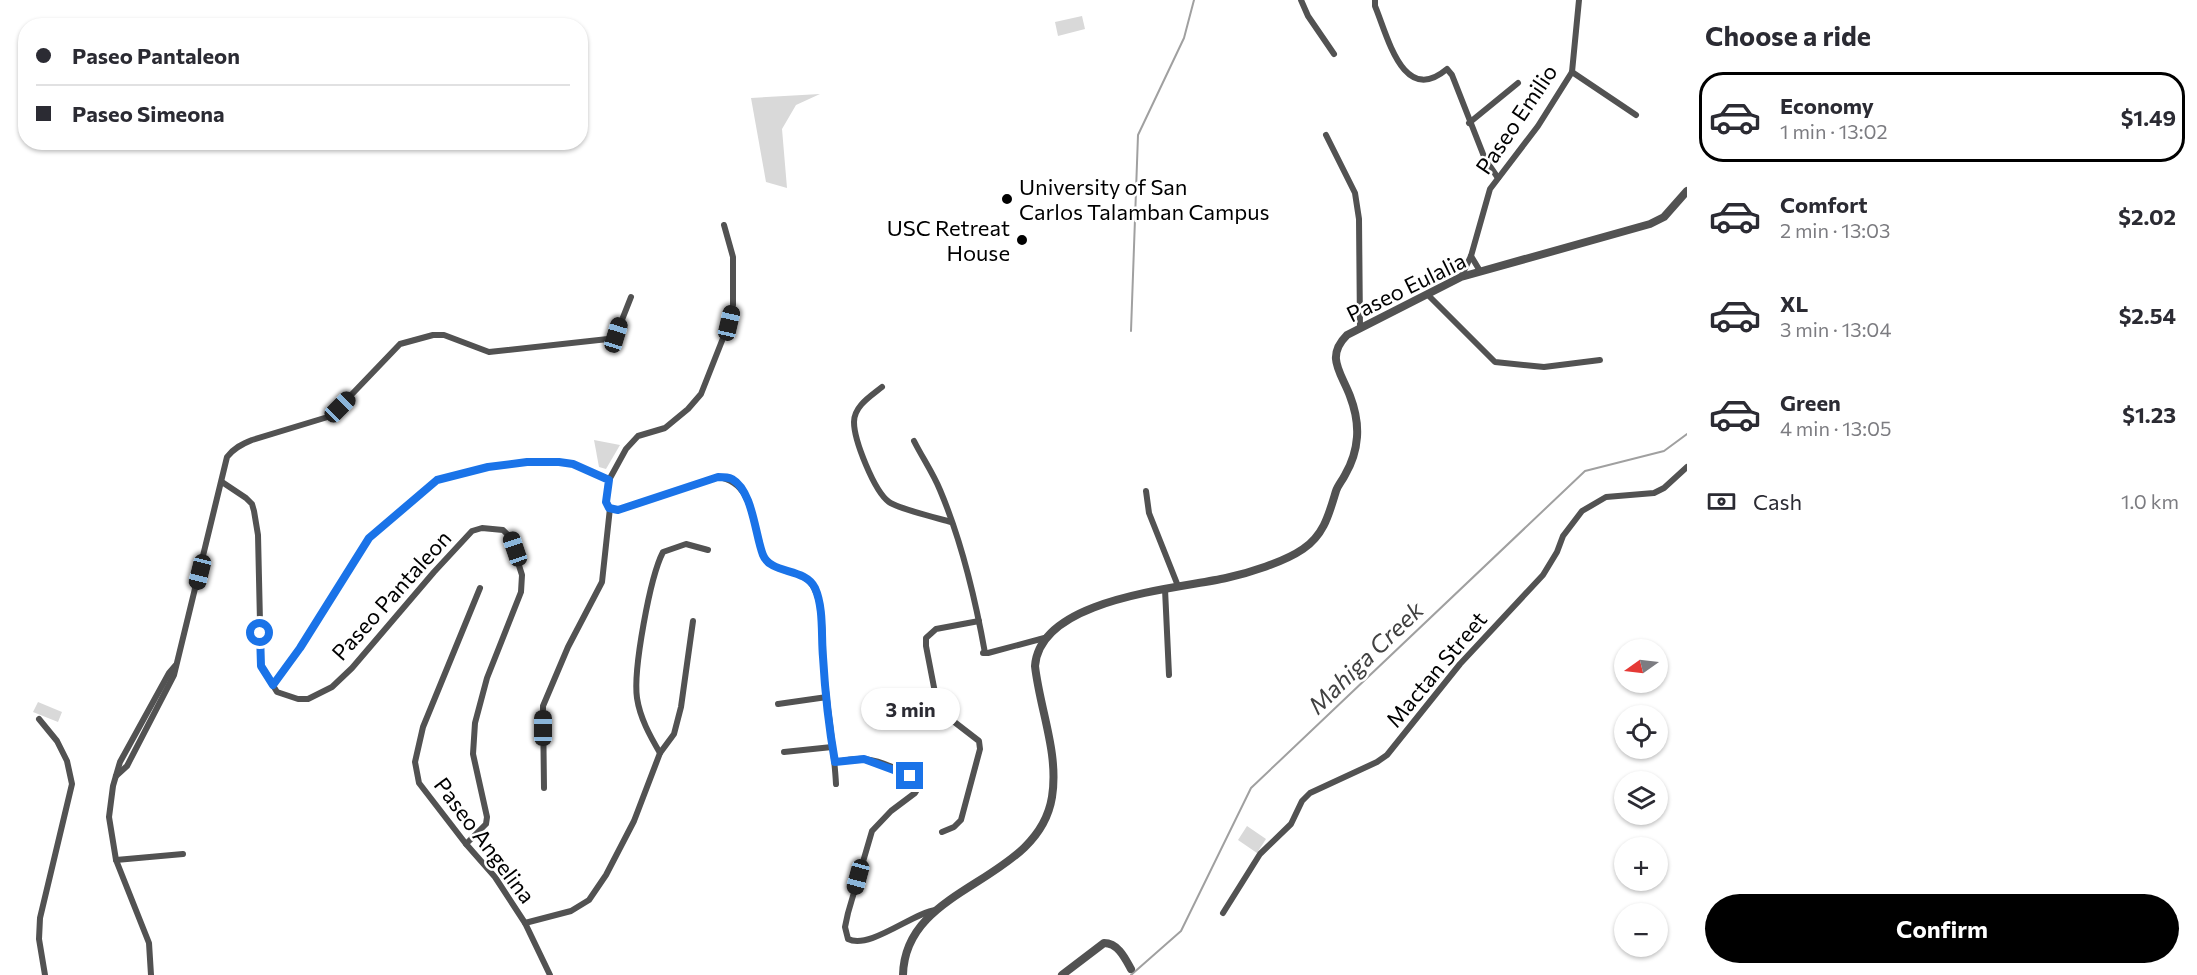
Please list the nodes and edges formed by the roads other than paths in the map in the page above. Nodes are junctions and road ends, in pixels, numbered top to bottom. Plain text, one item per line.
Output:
1 (1301, 0) edge
2 (1375, 0) edge
3 (1579, 0) edge
4 (1334, 54) dead end
5 (1572, 72) junction
6 (1518, 83) dead end
7 (1636, 115) dead end
8 (1469, 123) junction
9 (1326, 135) dead end
10 (1498, 178) junction
11 (1687, 191) edge
12 (724, 225) dead end
13 (1471, 256) junction
14 (1480, 271) junction
15 (1461, 277) junction
16 (1427, 294) junction
17 (631, 297) dead end
18 (1360, 328) junction
19 (1600, 360) dead end
20 (882, 387) dead end
21 (914, 441) dead end
22 (1687, 467) edge
23 (609, 480) junction
24 (222, 482) junction
25 (1146, 491) dead end
26 (609, 508) junction
27 (951, 522) junction
28 (708, 550) dead end
29 (1178, 586) junction
30 (480, 588) dead end
31 (1165, 589) junction
32 (693, 621) dead end
33 (979, 621) junction
34 (1049, 636) junction
35 (1169, 675) dead end
36 (273, 685) junction
37 (827, 697) junction
38 (778, 704) dead end
39 (39, 719) dead end
40 (832, 747) junction
41 (784, 752) dead end
42 (660, 753) junction
43 (835, 762) junction
44 (836, 784) dead end
45 (544, 788) dead end
46 (942, 832) dead end
47 (466, 844) junction
48 (183, 854) dead end
49 (116, 860) junction
50 (936, 910) junction
51 (1223, 914) dead end
52 (525, 923) junction
53 (1133, 972) edge
54 (45, 975) edge
55 (151, 975) edge
56 (549, 975) edge
57 (903, 975) edge
58 (1062, 975) edge

1 - 4 street
2 - 8 street
3 - 5 street, Paseo Emilio
5 - 7 street
5 - 10 street, Paseo Emilio
6 - 8 street
8 - 10 street
9 - 18 street
10 - 13 street, Paseo Emilio
11 - 14 street, Paseo Eulalia
12 - 23 street
13 - 14 street
13 - 15 street, Paseo Emilio
14 - 15 street, Paseo Eulalia
15 - 16 street, Paseo Eulalia
16 - 18 street, Paseo Eulalia
16 - 19 street
17 - 24 street
18 - 29 street, Paseo Eulalia
20 - 27 street
21 - 27 street
22 - 51 street, Mactan Street
23 - 26 street
23 - 36 street
24 - 36 street
24 - 49 street
25 - 29 street
26 - 37 street
26 - 45 street
27 - 33 street
28 - 42 street
29 - 31 street
30 - 47 street, Paseo Angelina
31 - 34 street
31 - 35 street
32 - 42 street
33 - 34 street
33 - 46 street
34 - 50 street
36 - 47 street, Paseo Pantaleon
37 - 38 street
37 - 40 street
39 - 54 street
40 - 41 street
40 - 43 street
42 - 52 street
43 - 44 street
43 - 50 street
47 - 52 street, Paseo Angelina
48 - 49 street
49 - 55 street
50 - 57 street
52 - 56 street, Paseo Angelina
53 - 58 street

